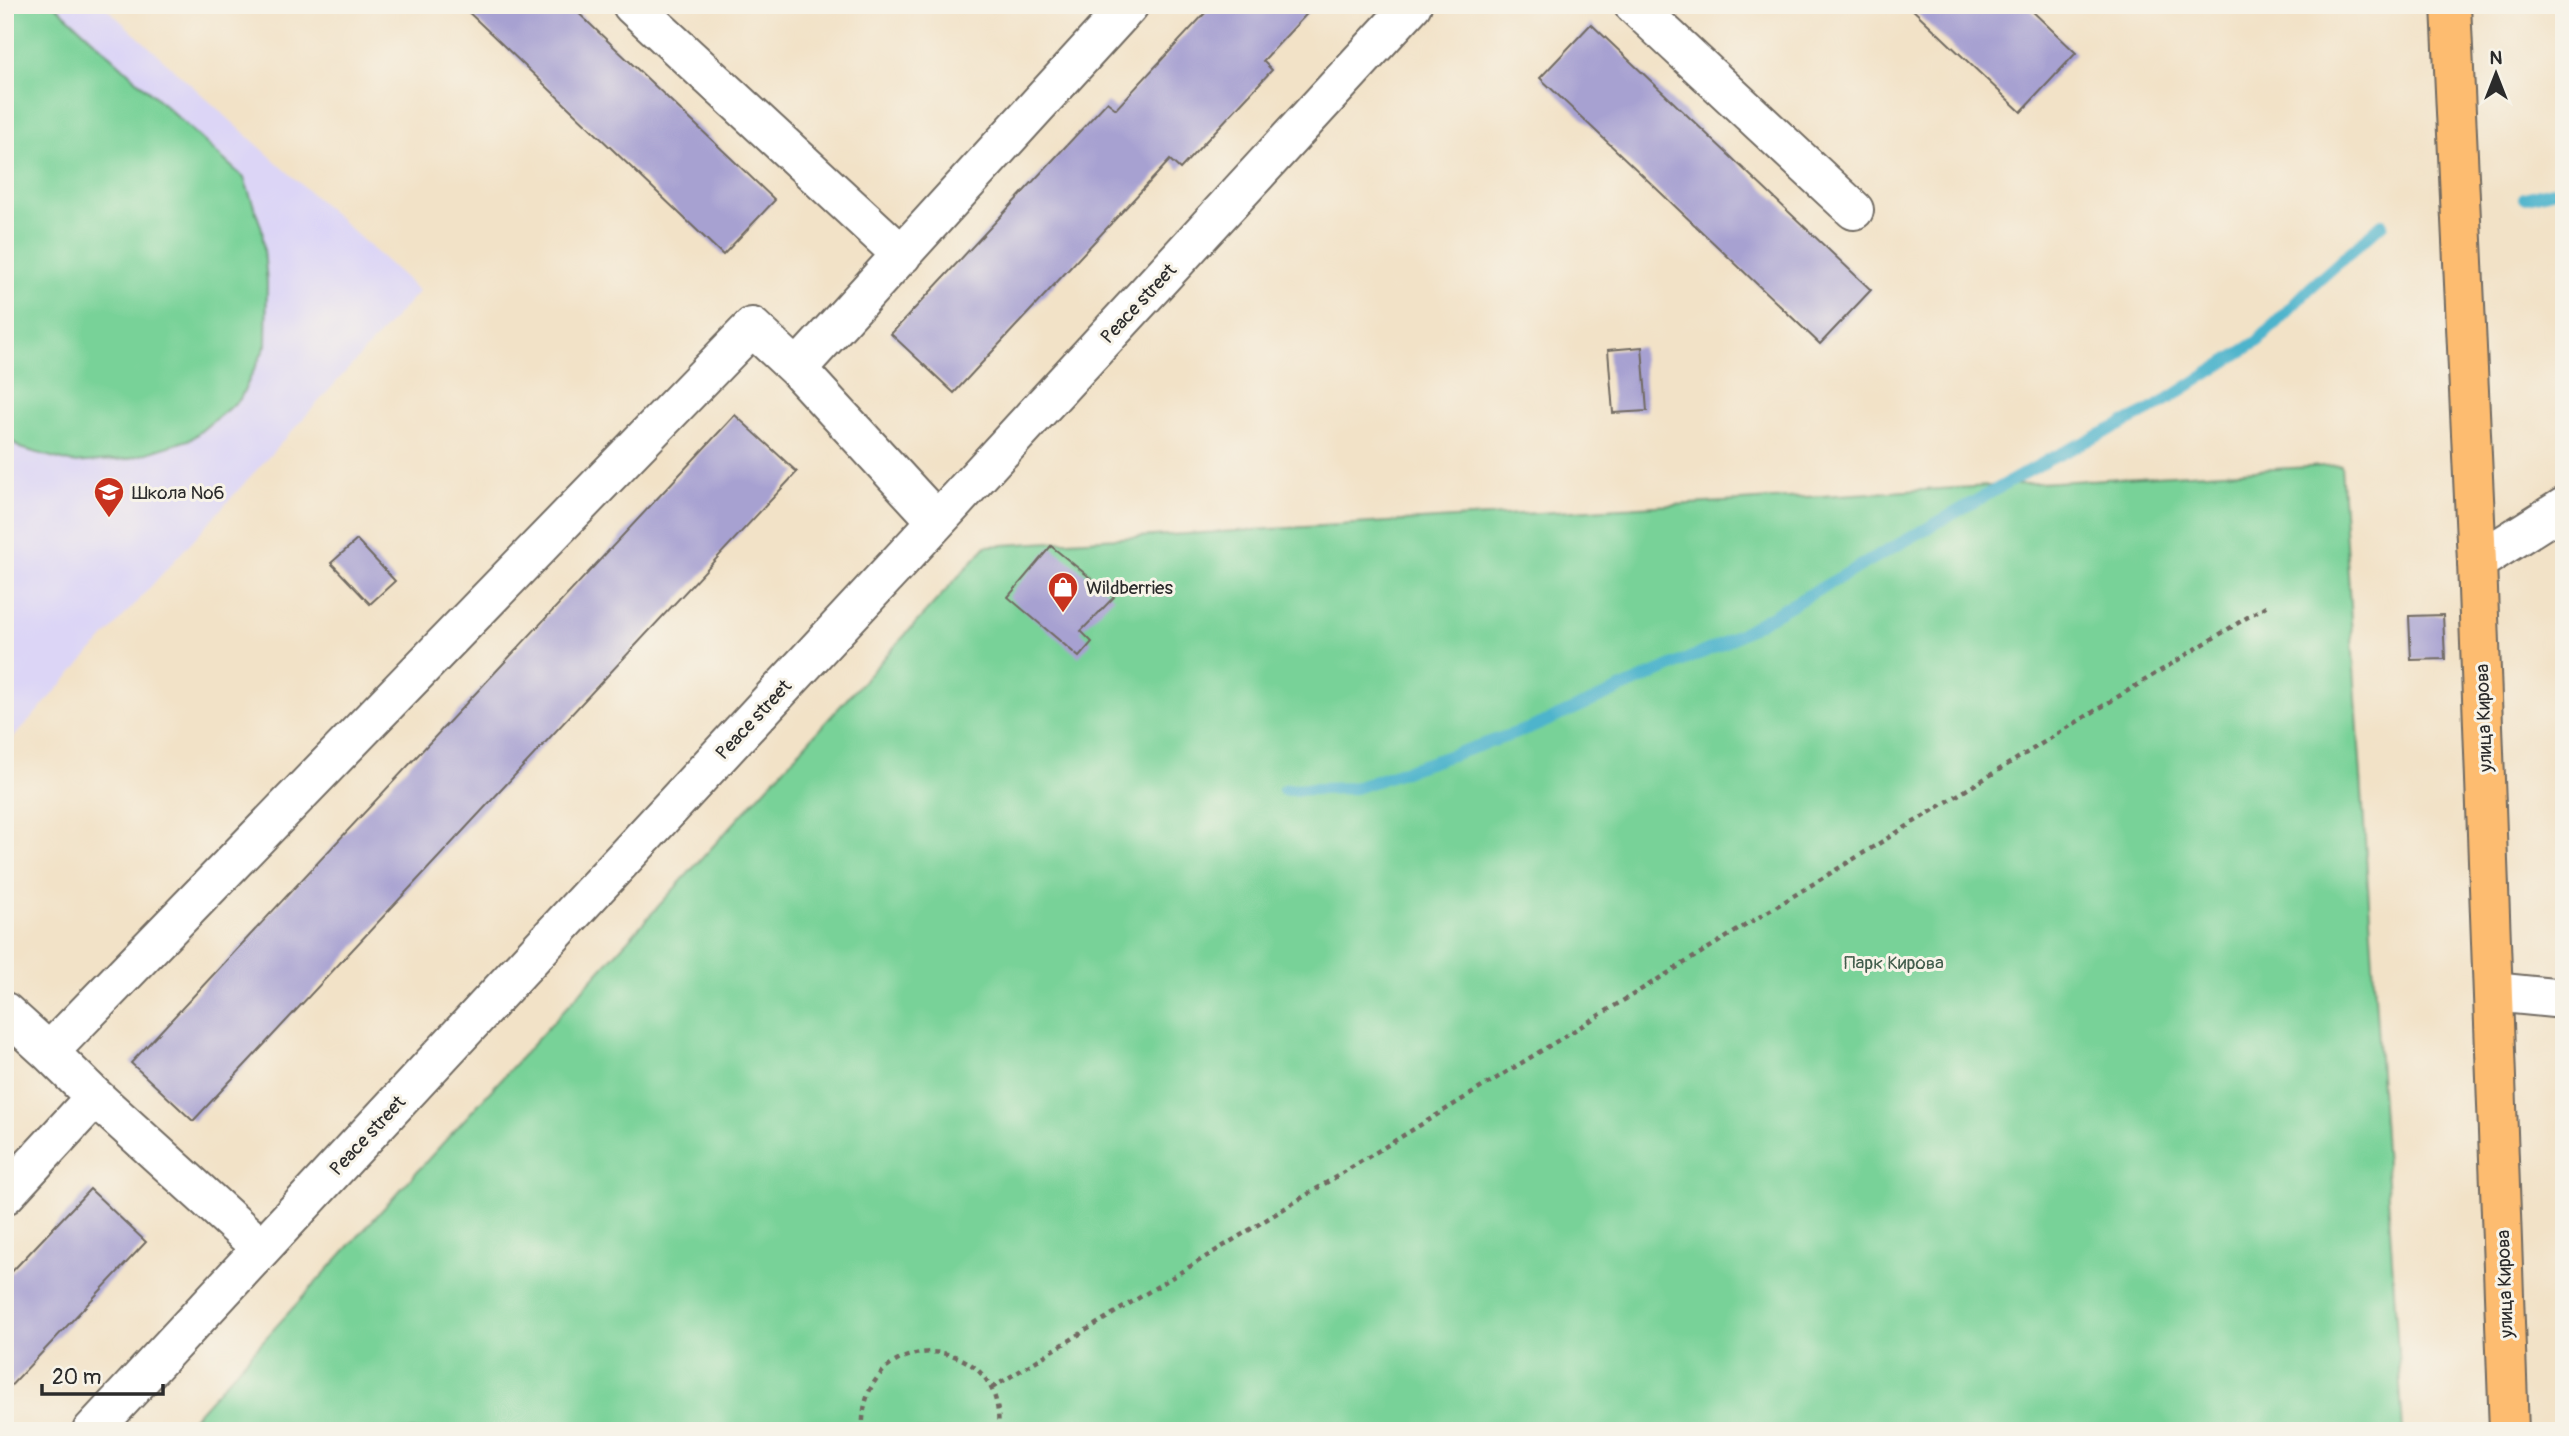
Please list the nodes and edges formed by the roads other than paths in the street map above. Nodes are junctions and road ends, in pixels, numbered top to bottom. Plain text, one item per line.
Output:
1 (632, 5) edge
2 (1129, 5) edge
3 (1412, 5) edge
4 (1634, 5) edge
5 (2451, 5) edge
6 (1854, 210) dead end
7 (902, 255) junction
8 (797, 369) junction
9 (2564, 508) edge
10 (937, 521) junction
11 (2477, 562) junction
12 (2493, 992) junction
13 (2564, 999) edge
14 (5, 1012) edge
15 (49, 1052) junction
16 (95, 1097) junction
17 (5, 1195) edge
18 (261, 1248) junction
19 (92, 1431) edge
20 (2509, 1431) edge

1 - 7 street
2 - 7 street
3 - 10 street, Peace street
4 - 6 street
5 - 11 main road, улица Кирова
7 - 8 street
8 - 10 street
8 - 15 street
9 - 11 street
10 - 18 street, Peace street
11 - 12 main road, улица Кирова
12 - 13 street
12 - 20 main road, улица Кирова
14 - 15 street
15 - 16 street
16 - 17 street
16 - 18 street
18 - 19 street, Peace street

